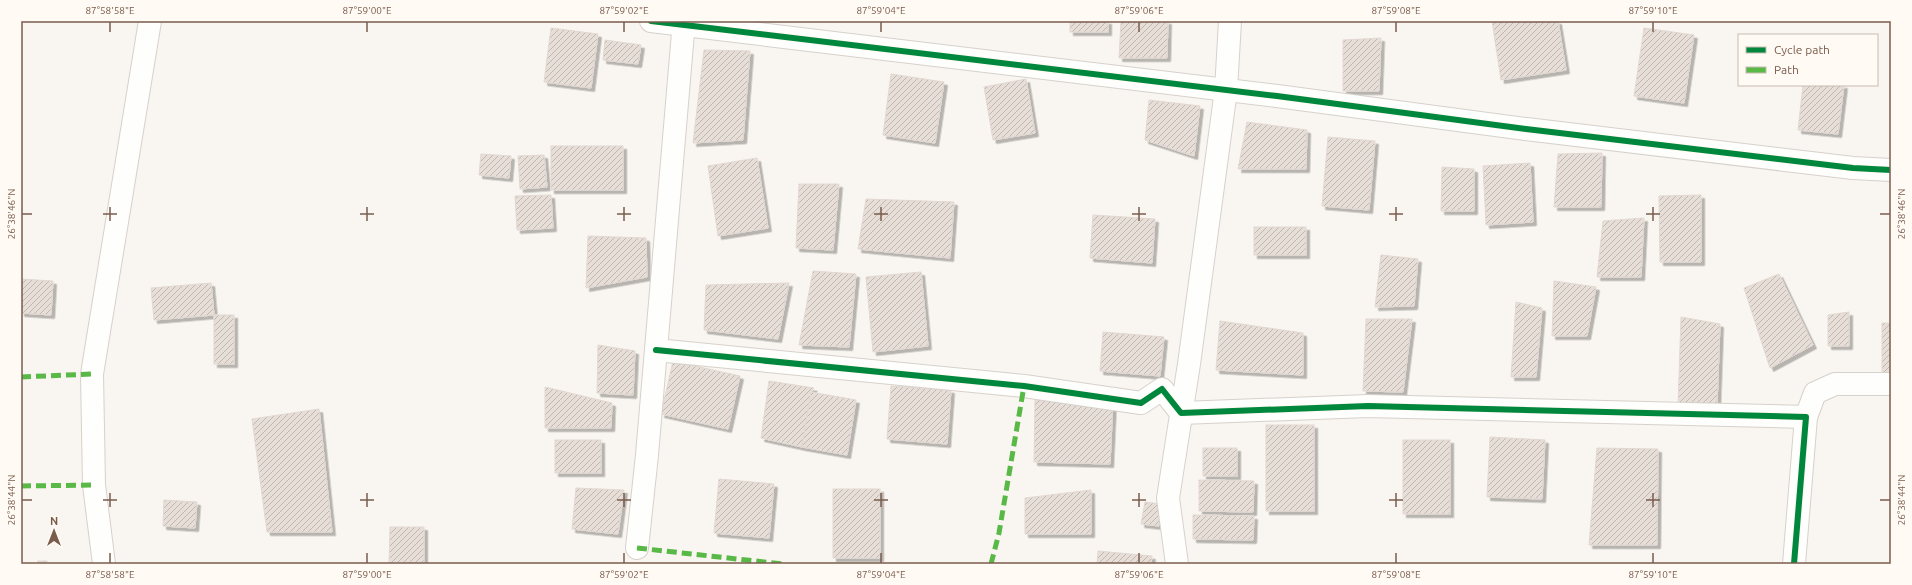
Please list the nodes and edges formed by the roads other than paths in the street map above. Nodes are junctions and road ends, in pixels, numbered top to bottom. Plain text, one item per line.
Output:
1 (150, 21) edge
2 (651, 21) edge
3 (1230, 21) edge
4 (684, 22) edge
5 (1226, 90) junction
6 (1891, 170) edge
7 (656, 350) junction
8 (1891, 384) edge
9 (1181, 413) junction
10 (1806, 416) junction
11 (637, 548) dead end
12 (104, 564) edge
13 (1177, 564) edge
14 (1794, 564) edge

1 - 12 street
2 - 4 street
3 - 5 street
4 - 5 street
4 - 7 street
5 - 6 street
5 - 9 street
7 - 9 street
7 - 11 street
8 - 10 street
9 - 10 street
9 - 13 street
10 - 14 street

